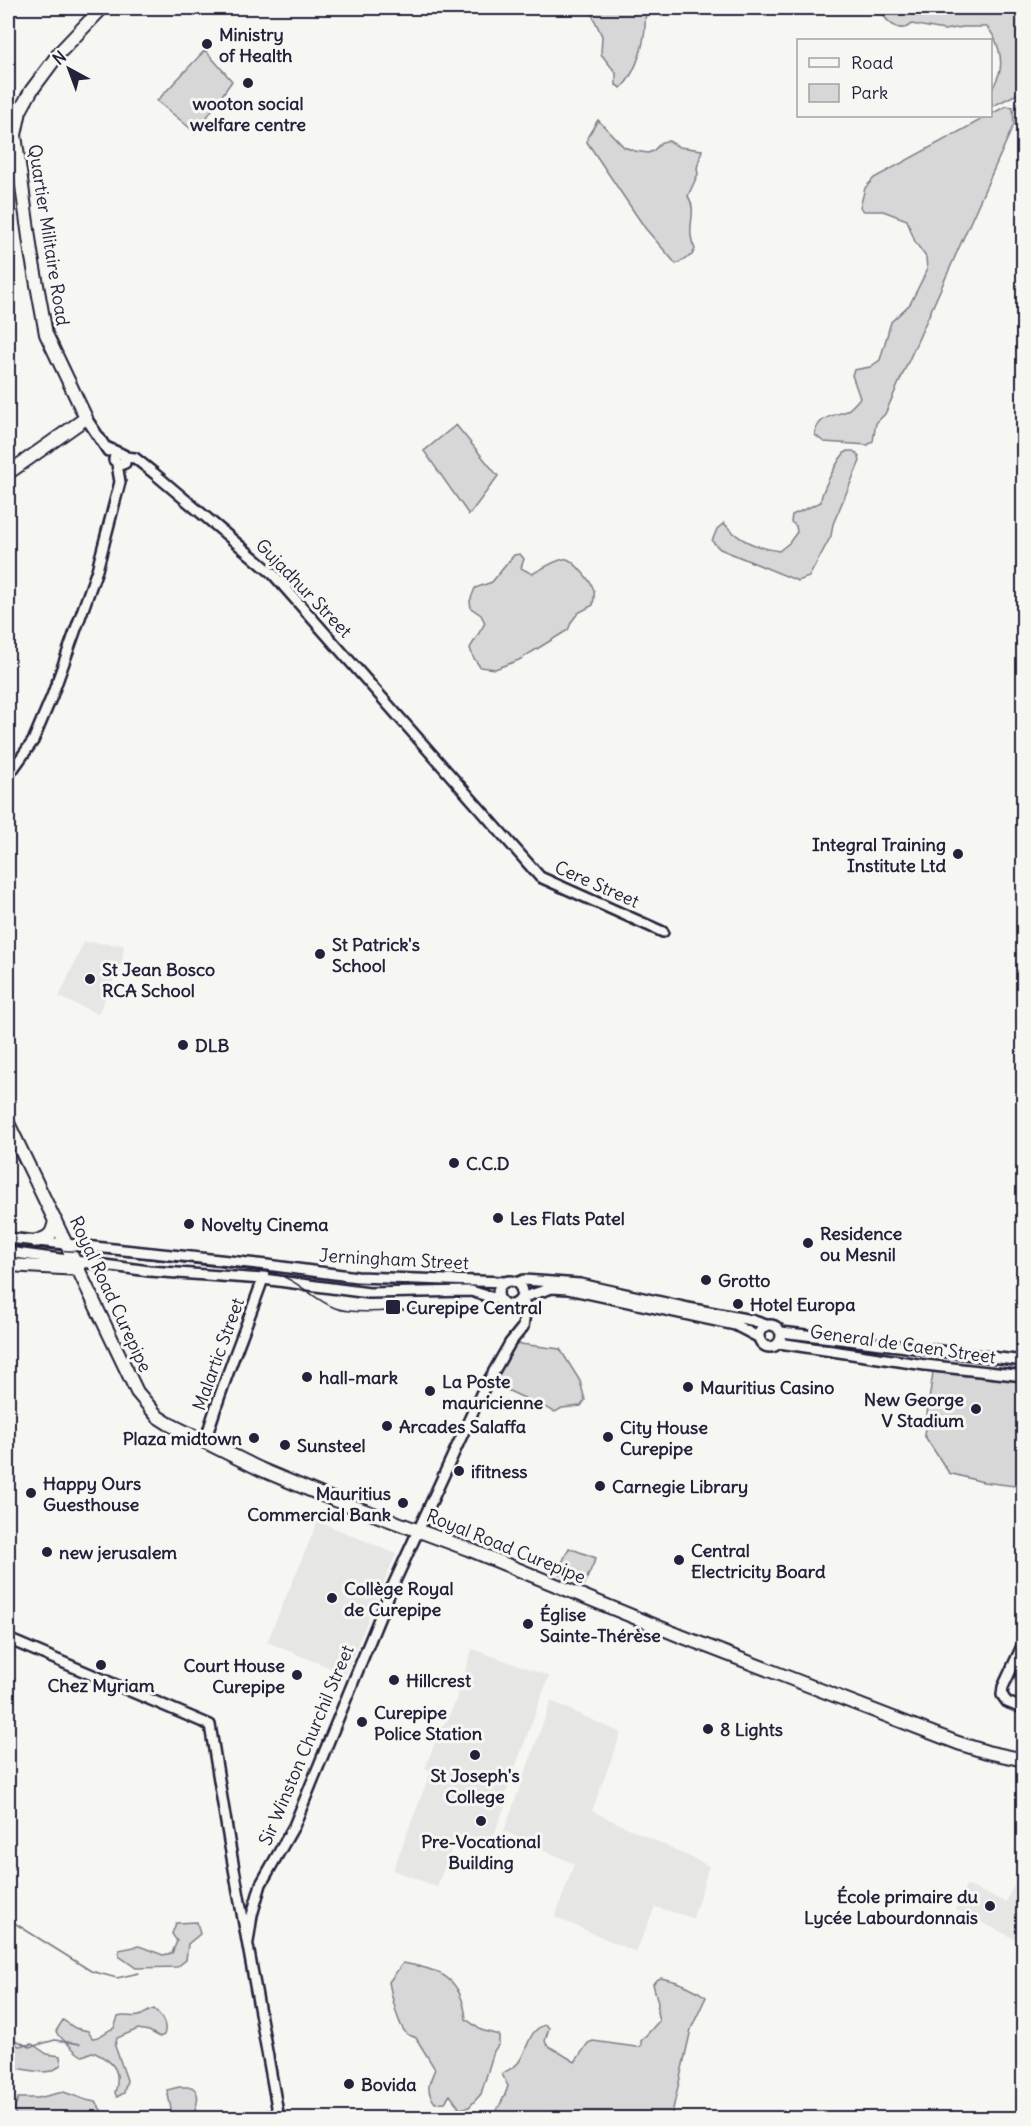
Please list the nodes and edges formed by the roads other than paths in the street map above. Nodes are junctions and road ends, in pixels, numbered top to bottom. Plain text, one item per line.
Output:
1 (102, 8) edge
2 (86, 418) junction
3 (119, 459) junction
4 (8, 473) edge
5 (8, 776) edge
6 (453, 777) joint
7 (663, 932) dead end
8 (8, 1123) edge
9 (55, 1220) junction
10 (8, 1238) edge
11 (36, 1241) junction
12 (67, 1244) junction
13 (8, 1252) edge
14 (8, 1265) edge
15 (77, 1265) junction
16 (267, 1265) junction
17 (263, 1279) junction
18 (506, 1282) junction
19 (517, 1283) junction
20 (521, 1298) junction
21 (500, 1300) junction
22 (512, 1306) junction
23 (524, 1317) junction
24 (766, 1326) junction
25 (758, 1337) junction
26 (780, 1337) junction
27 (1023, 1361) edge
28 (1023, 1376) edge
29 (205, 1442) junction
30 (418, 1530) junction
31 (8, 1640) edge
32 (1023, 1642) edge
33 (1023, 1709) edge
34 (1023, 1760) edge
35 (239, 1893) junction
36 (257, 1898) junction
37 (248, 1942) junction
38 (279, 2118) edge

1 - 2 main road, Quartier Militaire Road
2 - 3 street, Quartier Militaire Road
2 - 4 main road
3 - 5 street
3 - 6 street, Gujadhur Street
6 - 7 street, Cere Street
8 - 9 main road, Royal Road Curepipe
9 - 11 main road
9 - 12 main road, Royal Road Curepipe
10 - 11 street, Jerningham Street
11 - 12 street, Jerningham Street
12 - 15 main road, Royal Road Curepipe
12 - 16 street, Jerningham Street
13 - 15 street, Jerningham Street
14 - 15 main road
15 - 17 street, Jerningham Street
15 - 29 main road, Royal Road Curepipe
16 - 17 street, Malartic Street
16 - 18 street, Jerningham Street
17 - 21 street, Jerningham Street
17 - 29 street, Malartic Street
18 - 19 street
18 - 21 street
19 - 20 street
19 - 24 street
20 - 22 street
20 - 23 street
20 - 25 street
21 - 22 street
22 - 23 street
23 - 30 street, Sir Winston Churchil Street
24 - 25 street
24 - 26 street
25 - 26 street
26 - 27 street, General de Caen Street
26 - 28 street, General de Caen Street
29 - 30 main road, Royal Road Curepipe
30 - 34 main road, Royal Road Curepipe
30 - 36 street, Sir Winston Churchil Street
31 - 35 street
32 - 33 street
35 - 36 street
35 - 37 street
36 - 37 street, Sir Winston Churchil Street
37 - 38 street

